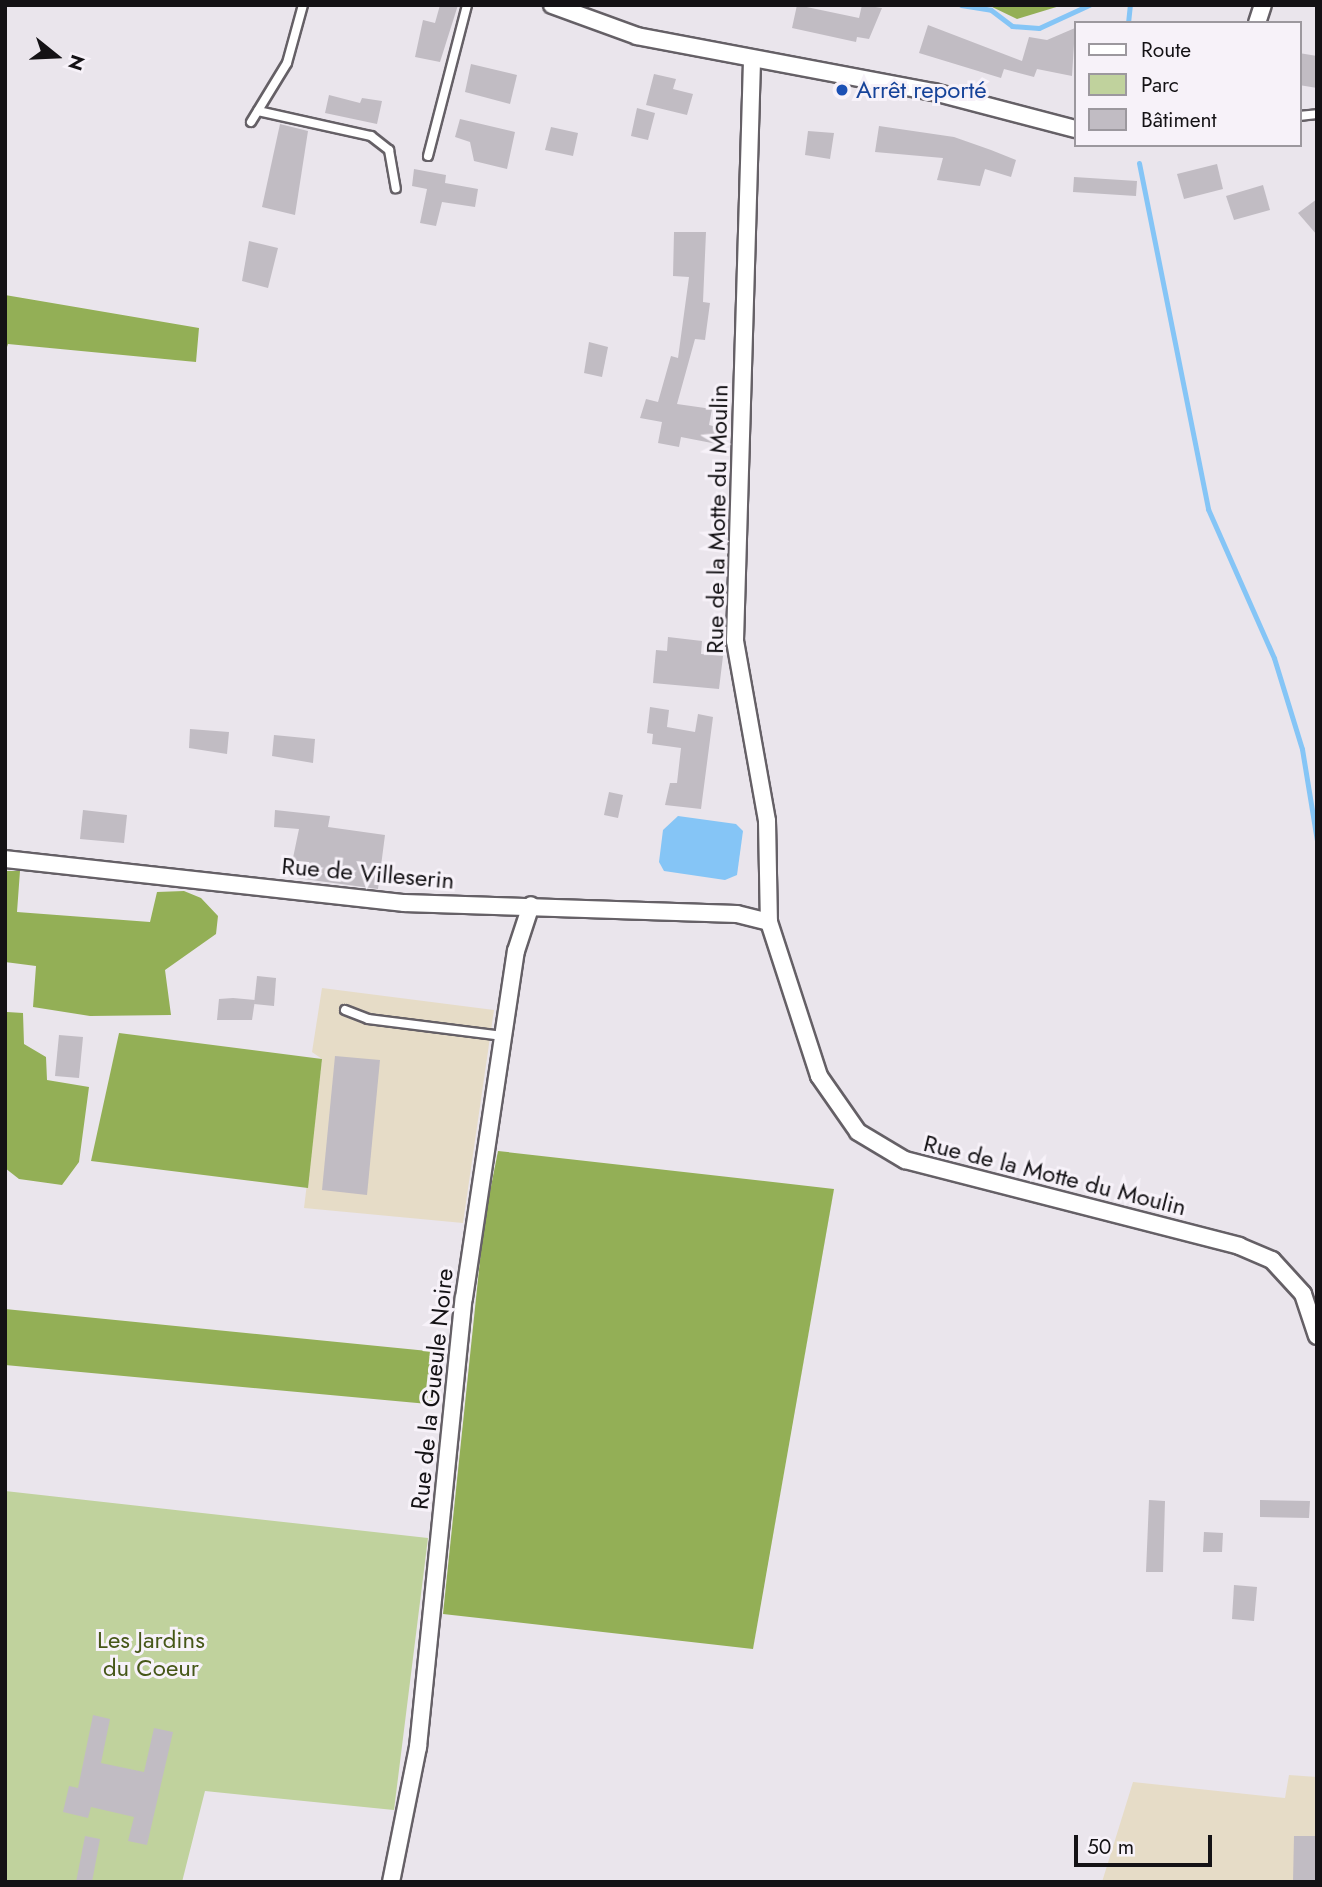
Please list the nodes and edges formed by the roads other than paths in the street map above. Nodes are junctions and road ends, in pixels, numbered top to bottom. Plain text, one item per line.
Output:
1 (303, 5) edge
2 (467, 5) edge
3 (552, 5) edge
4 (752, 61) junction
5 (258, 111) junction
6 (251, 122) dead end
7 (1074, 130) edge
8 (428, 156) dead end
9 (396, 188) dead end
10 (5, 859) edge
11 (531, 905) junction
12 (769, 922) junction
13 (345, 1010) dead end
14 (503, 1036) junction
15 (1317, 1336) edge
16 (391, 1882) edge

1 - 5 lane
2 - 8 lane
3 - 4 street
4 - 7 street
4 - 12 street, Rue de la Motte du Moulin
5 - 6 lane
5 - 9 lane
10 - 11 street, Rue de Villeserin
11 - 12 street, Rue de Villeserin
11 - 14 street, Rue de la Gueule Noire
12 - 15 street, Rue de la Motte du Moulin
13 - 14 lane
14 - 16 street, Rue de la Gueule Noire

